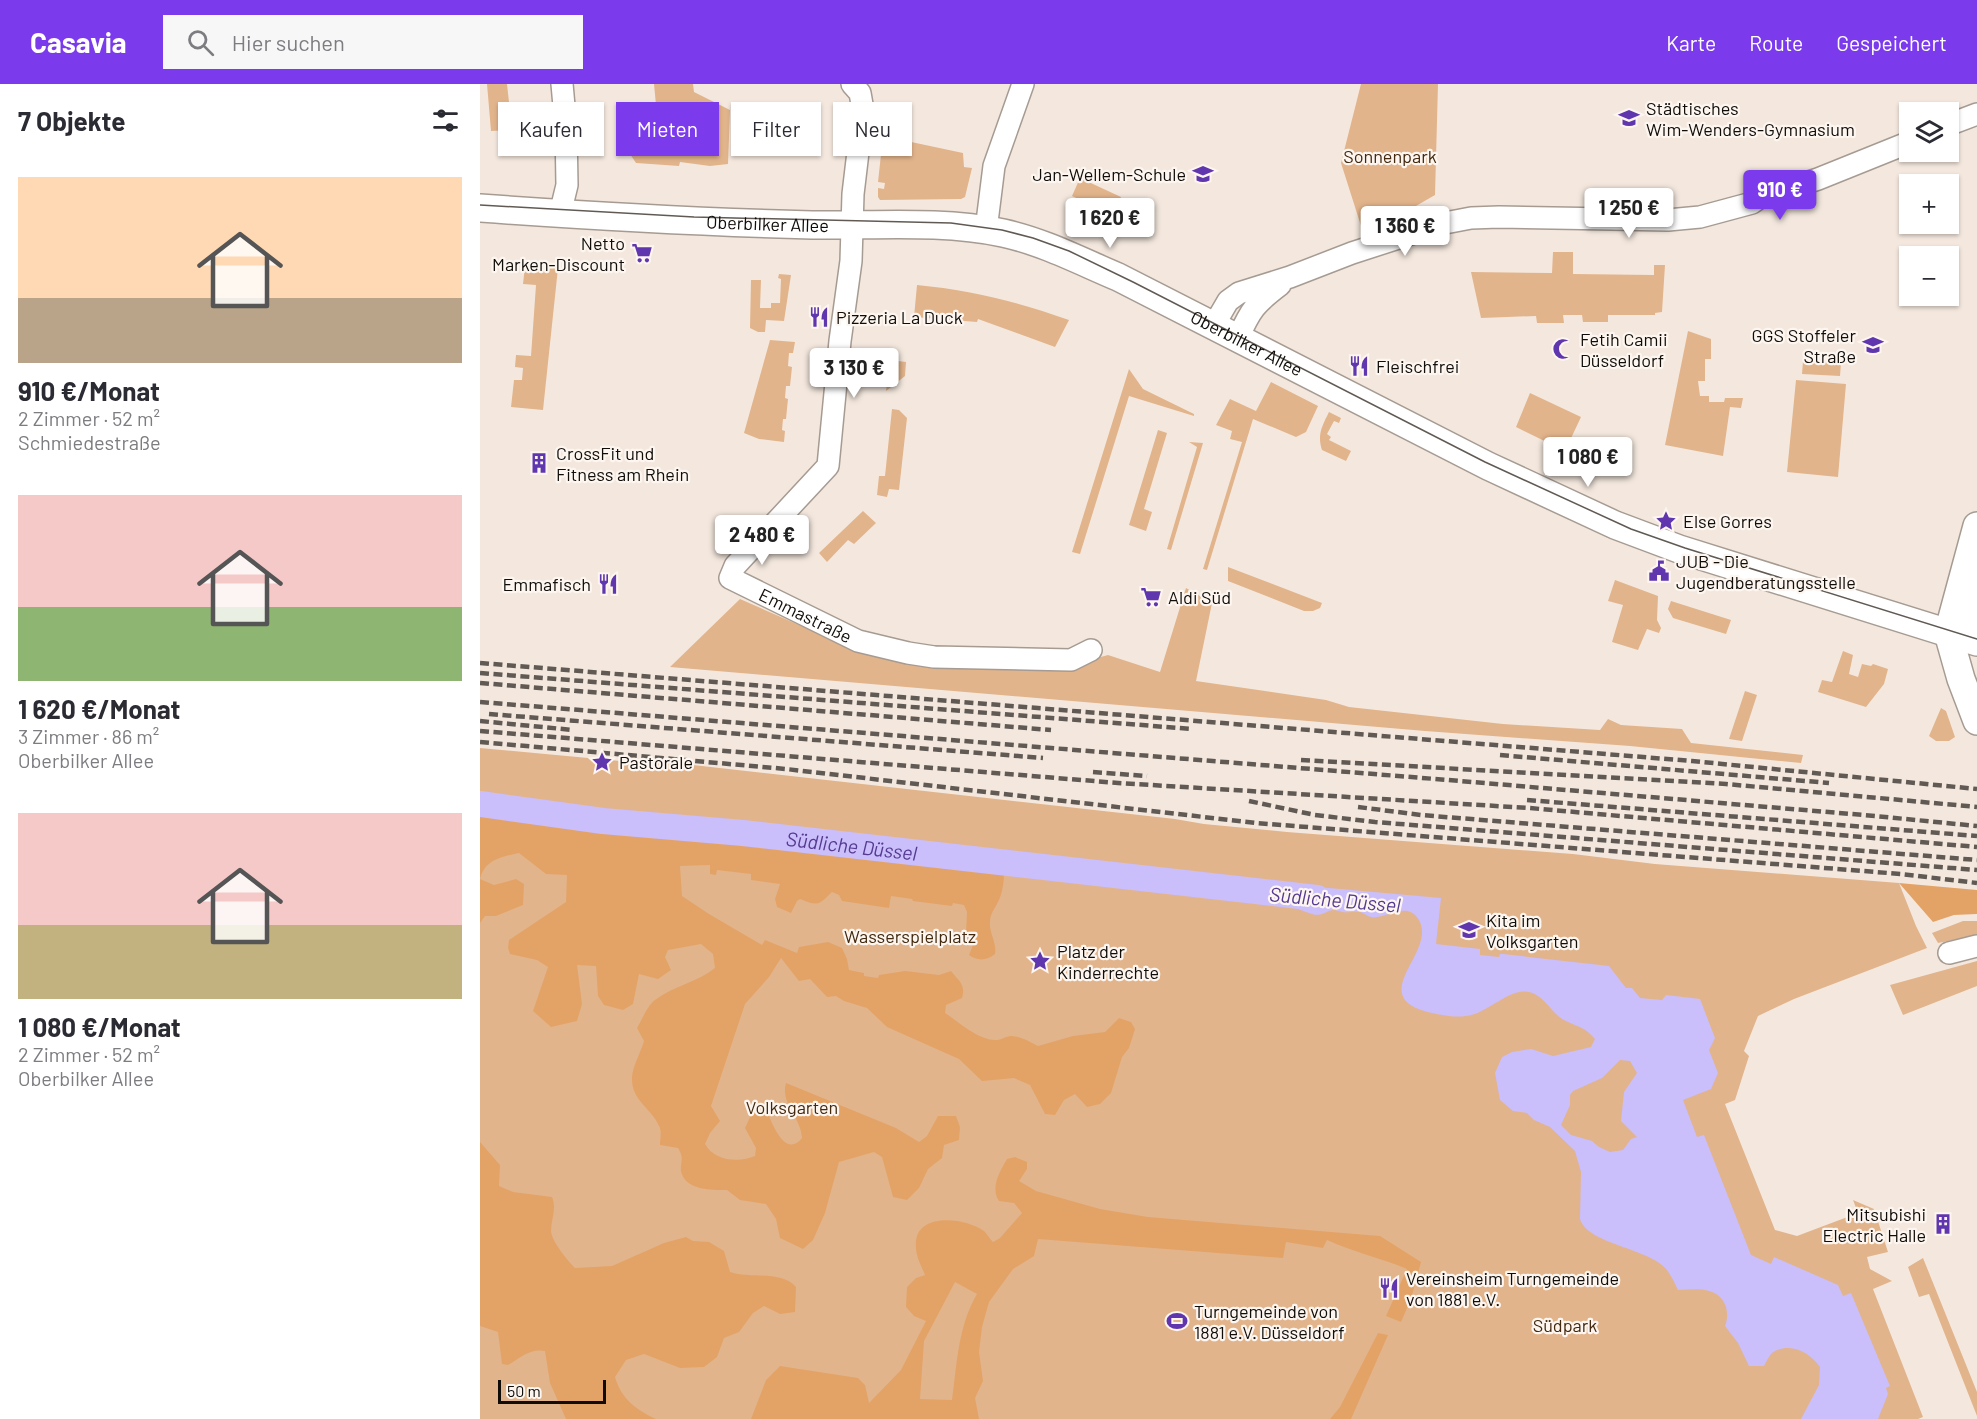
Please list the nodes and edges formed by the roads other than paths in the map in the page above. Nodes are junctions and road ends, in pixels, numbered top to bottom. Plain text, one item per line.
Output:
1 (562, 84) edge
2 (852, 84) edge
3 (1023, 84) edge
4 (1977, 114) edge
5 (1959, 121) edge
6 (1899, 146) edge
7 (480, 208) edge
8 (560, 214) junction
9 (852, 225) junction
10 (986, 230) junction
11 (1290, 277) junction
12 (1214, 325) junction
13 (1238, 338) junction
14 (1977, 526) edge
15 (1977, 579) edge
16 (1977, 621) edge
17 (1948, 633) junction
18 (1977, 642) edge
19 (1091, 650) dead end
20 (1977, 721) edge
21 (1977, 946) edge
22 (1950, 953) dead end

1 - 8 street
2 - 9 street
3 - 10 street
4 - 5 street
6 - 11 street
7 - 8 main road, Oberbilker Allee
8 - 9 main road, Oberbilker Allee
9 - 10 main road, Oberbilker Allee
9 - 19 street, Emmastraße
10 - 12 main road, Oberbilker Allee
11 - 12 street
11 - 13 street
12 - 13 main road, Oberbilker Allee
13 - 17 main road, Oberbilker Allee
14 - 17 main road
15 - 16 main road
17 - 18 main road, Oberbilker Allee
17 - 20 main road
21 - 22 street

